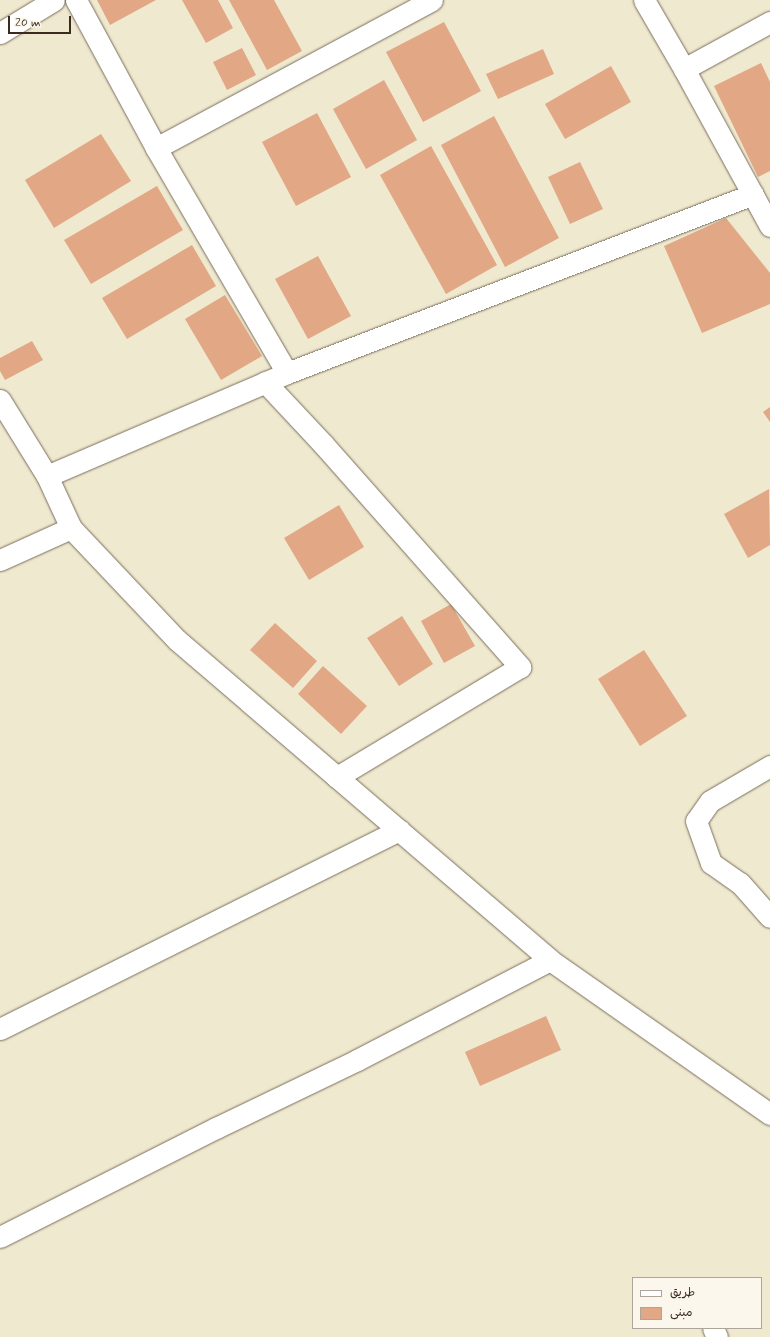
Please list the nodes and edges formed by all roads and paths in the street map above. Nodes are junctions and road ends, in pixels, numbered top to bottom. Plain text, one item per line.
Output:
1 (54, 0) edge
2 (76, 0) edge
3 (644, 0) edge
4 (423, 2) edge
5 (770, 22) edge
6 (0, 33) edge
7 (684, 69) junction
8 (156, 148) junction
9 (753, 194) junction
10 (770, 226) edge
11 (287, 373) junction
12 (265, 382) junction
13 (0, 400) edge
14 (47, 476) junction
15 (71, 528) junction
16 (0, 560) edge
17 (770, 766) edge
18 (337, 777) junction
19 (399, 830) junction
20 (770, 917) edge
21 (550, 960) junction
22 (0, 1029) edge
23 (767, 1108) edge
24 (0, 1237) edge

1 - 6 street
2 - 8 street
3 - 7 street
4 - 8 street
5 - 7 street
7 - 9 street
8 - 11 street
9 - 10 street
9 - 11 street
11 - 12 street
12 - 14 street
12 - 18 street
13 - 14 street
14 - 15 street
15 - 16 street
15 - 18 street
17 - 20 street
18 - 19 street
19 - 21 street
19 - 22 street
21 - 23 street
21 - 24 street

